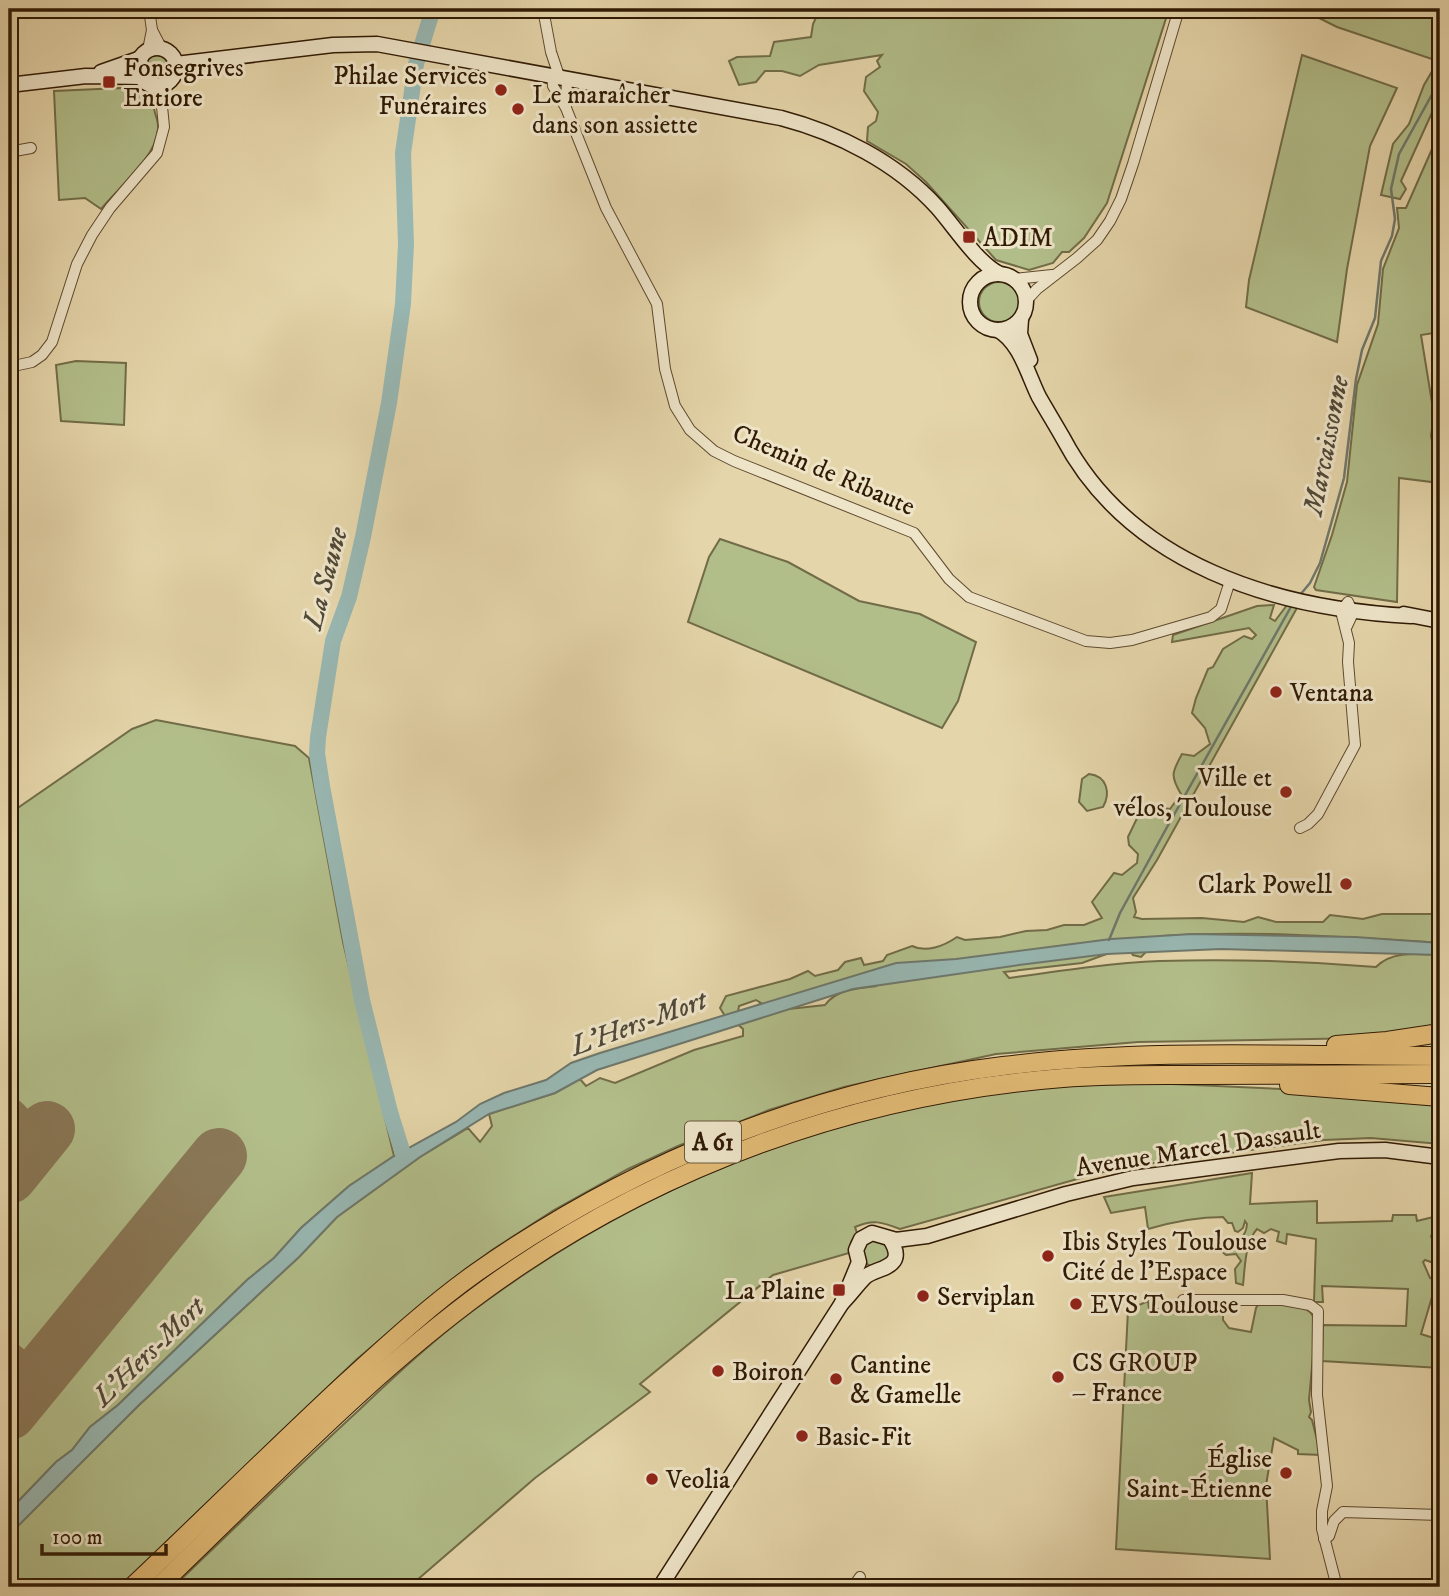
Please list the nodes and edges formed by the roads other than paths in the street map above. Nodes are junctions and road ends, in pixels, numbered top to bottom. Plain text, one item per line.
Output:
1 (149, 9) edge
2 (543, 9) edge
3 (1179, 9) edge
4 (150, 52) junction
5 (551, 52) junction
6 (176, 64) junction
7 (555, 75) junction
8 (86, 76) junction
9 (141, 77) junction
10 (9, 85) edge
11 (160, 86) junction
12 (31, 148) dead end
13 (9, 152) edge
14 (965, 241) junction
15 (998, 273) junction
16 (1052, 275) junction
17 (1015, 279) junction
18 (976, 284) junction
19 (1027, 302) junction
20 (1021, 319) junction
21 (998, 330) junction
22 (9, 367) edge
23 (1052, 416) junction
24 (1230, 581) junction
25 (1348, 606) junction
26 (1440, 621) edge
27 (1300, 828) dead end
28 (1440, 1034) edge
29 (1195, 1055) junction
30 (1440, 1056) edge
31 (1251, 1074) junction
32 (1440, 1074) edge
33 (1440, 1097) edge
34 (1440, 1157) edge
35 (927, 1236) junction
36 (890, 1239) junction
37 (895, 1254) junction
38 (859, 1262) junction
39 (873, 1271) junction
40 (1183, 1300) dead end
41 (842, 1303) junction
42 (1440, 1515) edge
43 (1324, 1539) junction
44 (860, 1577) dead end
45 (132, 1587) edge
46 (158, 1587) edge
47 (660, 1587) edge
48 (853, 1587) edge
49 (1337, 1587) edge

1 - 4 street
2 - 5 street, Chemin de Ribaute
3 - 16 street
4 - 6 main road
4 - 8 main road
4 - 9 main road
5 - 7 street, Chemin de Ribaute
5 - 7 street
6 - 7 main road
6 - 11 main road
7 - 14 main road
7 - 24 street, Chemin de Ribaute
8 - 9 main road
8 - 10 main road
9 - 11 main road
11 - 22 street
12 - 13 street
14 - 15 main road
14 - 18 main road
15 - 17 main road
15 - 18 main road
16 - 17 street
16 - 19 street
17 - 19 main road
18 - 21 main road
19 - 20 main road
20 - 21 main road
20 - 23 main road
21 - 23 main road
23 - 24 main road
24 - 25 main road
25 - 26 main road
25 - 27 street
28 - 29 highway
29 - 30 highway, A 61
29 - 45 highway, A 61
31 - 32 highway, A 61
31 - 33 highway
31 - 46 highway, A 61
34 - 35 main road, Avenue Marcel Dassault
35 - 36 main road, Avenue Marcel Dassault
35 - 37 main road, Avenue Marcel Dassault
36 - 37 main road
36 - 38 main road, Avenue Marcel Dassault
37 - 39 main road, Avenue Marcel Dassault
38 - 39 main road
38 - 41 main road, Avenue Marcel Dassault
39 - 41 main road, Avenue Marcel Dassault
40 - 43 street
41 - 47 main road, Avenue Marcel Dassault
42 - 43 street
43 - 49 street
44 - 48 street

